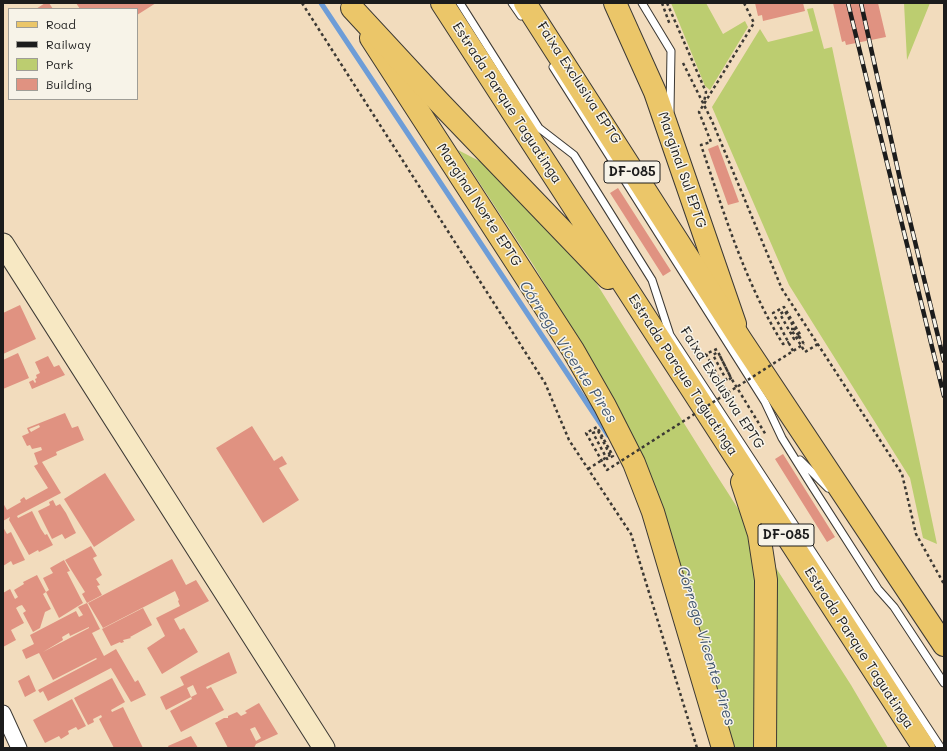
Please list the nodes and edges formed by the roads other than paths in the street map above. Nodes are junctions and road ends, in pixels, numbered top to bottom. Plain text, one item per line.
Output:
1 (442, 3) edge
2 (460, 3) edge
3 (512, 3) edge
4 (615, 3) edge
5 (642, 3) edge
6 (351, 5) edge
7 (525, 13) edge
8 (550, 63) dead end
9 (670, 135) junction
10 (3, 244) edge
11 (648, 321) junction
12 (741, 340) junction
13 (728, 445) junction
14 (792, 453) junction
15 (771, 489) junction
16 (859, 517) junction
17 (805, 564) junction
18 (917, 603) junction
19 (944, 635) edge
20 (944, 645) edge
21 (944, 683) edge
22 (3, 713) edge
23 (19, 748) edge
24 (324, 748) edge
25 (723, 748) edge
26 (765, 748) edge
27 (924, 748) edge
28 (941, 748) edge

1 - 11 main road, Estrada Parque Taguatinga / DF-085
2 - 15 lane, Faixa Exclusiva EPTG
3 - 7 lane, Faixa Exclusiva EPTG
4 - 9 main road, Marginal Sul EPTG
5 - 9 lane
6 - 11 main road
6 - 25 main road, Marginal Norte EPTG
7 - 12 main road, DF-085
8 - 14 lane, Faixa Exclusiva EPTG
9 - 12 main road, Marginal Sul EPTG
10 - 24 street
11 - 13 main road, Estrada Parque Taguatinga / DF-085
12 - 16 main road, DF-085
13 - 17 main road, Estrada Parque Taguatinga / DF-085
13 - 26 main road
14 - 16 lane
14 - 21 lane, Faixa Exclusiva EPTG
15 - 17 lane
15 - 28 lane, Faixa Exclusiva EPTG
16 - 18 main road, DF-085
17 - 27 main road, Estrada Parque Taguatinga / DF-085
18 - 19 main road
18 - 20 main road, DF-085
22 - 23 street

